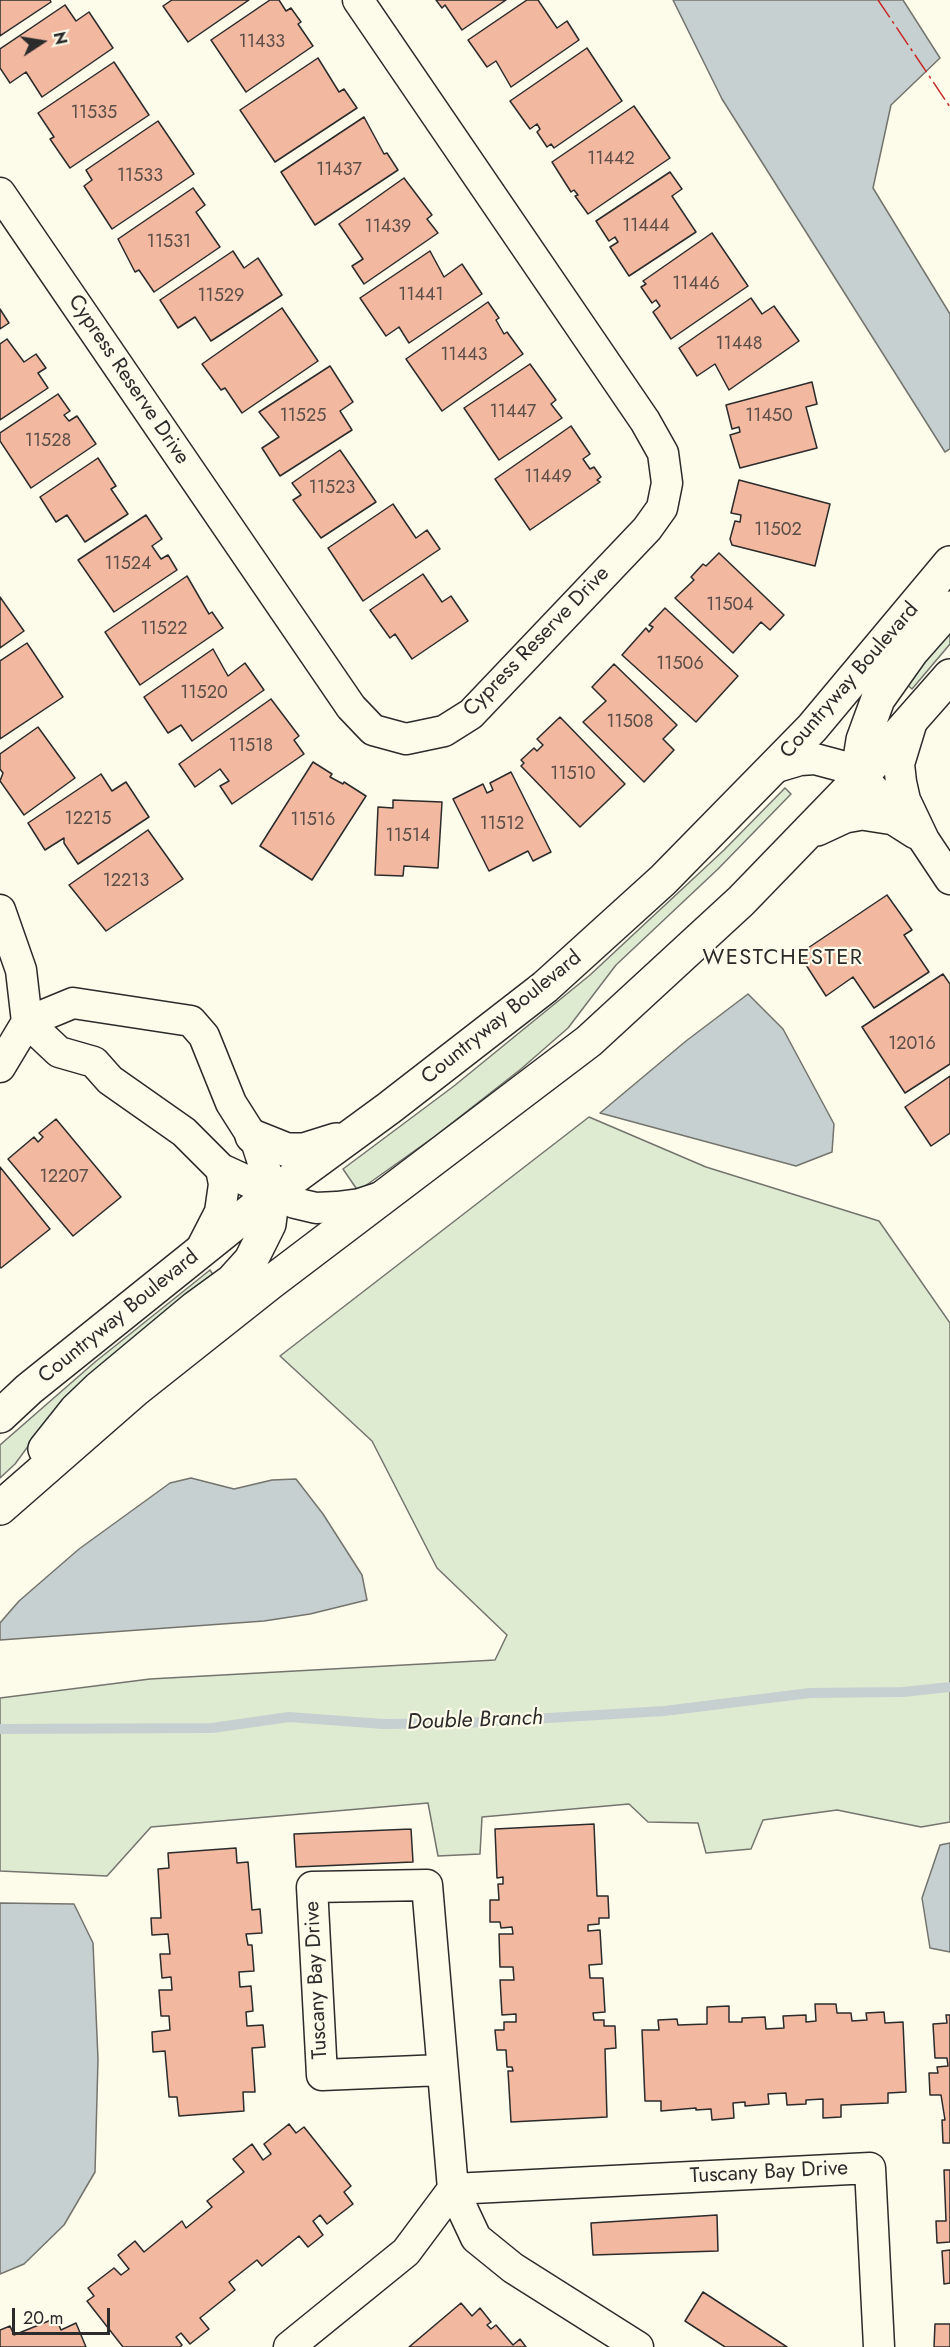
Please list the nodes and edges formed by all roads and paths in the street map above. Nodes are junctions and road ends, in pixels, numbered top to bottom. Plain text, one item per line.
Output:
1 (358, 0) edge
2 (0, 193) edge
3 (950, 563) edge
4 (950, 608) edge
5 (950, 676) edge
6 (913, 718) junction
7 (773, 768) junction
8 (861, 777) junction
9 (920, 836) junction
10 (803, 837) junction
11 (950, 879) edge
12 (0, 910) edge
13 (27, 1022) junction
14 (0, 1067) edge
15 (358, 1131) junction
16 (252, 1136) junction
17 (221, 1169) junction
18 (273, 1193) junction
19 (389, 1194) junction
20 (198, 1253) junction
21 (0, 1416) edge
22 (5, 1504) edge
23 (442, 2070) junction
24 (453, 2189) junction
25 (289, 2347) edge
26 (638, 2347) edge
27 (879, 2347) edge

1 - 2 street, Cypress Reserve Drive
3 - 7 street, Countryway Boulevard
4 - 8 street
5 - 6 street
6 - 8 street
6 - 9 street
7 - 8 street
7 - 15 street, Countryway Boulevard
8 - 9 street
8 - 10 street
9 - 10 street
9 - 11 street
10 - 19 street
12 - 13 street
13 - 14 street
13 - 16 street
13 - 17 street
15 - 16 street
15 - 18 street, Countryway Boulevard
16 - 18 street
17 - 18 street
17 - 20 street
18 - 19 street
18 - 20 street, Countryway Boulevard
18 - 22 street
19 - 22 street
20 - 21 street, Countryway Boulevard
23 - 23 street, Tuscany Bay Drive
23 - 24 street, Tuscany Bay Drive
24 - 25 street
24 - 26 street, Tuscany Bay Drive
24 - 27 street, Tuscany Bay Drive

